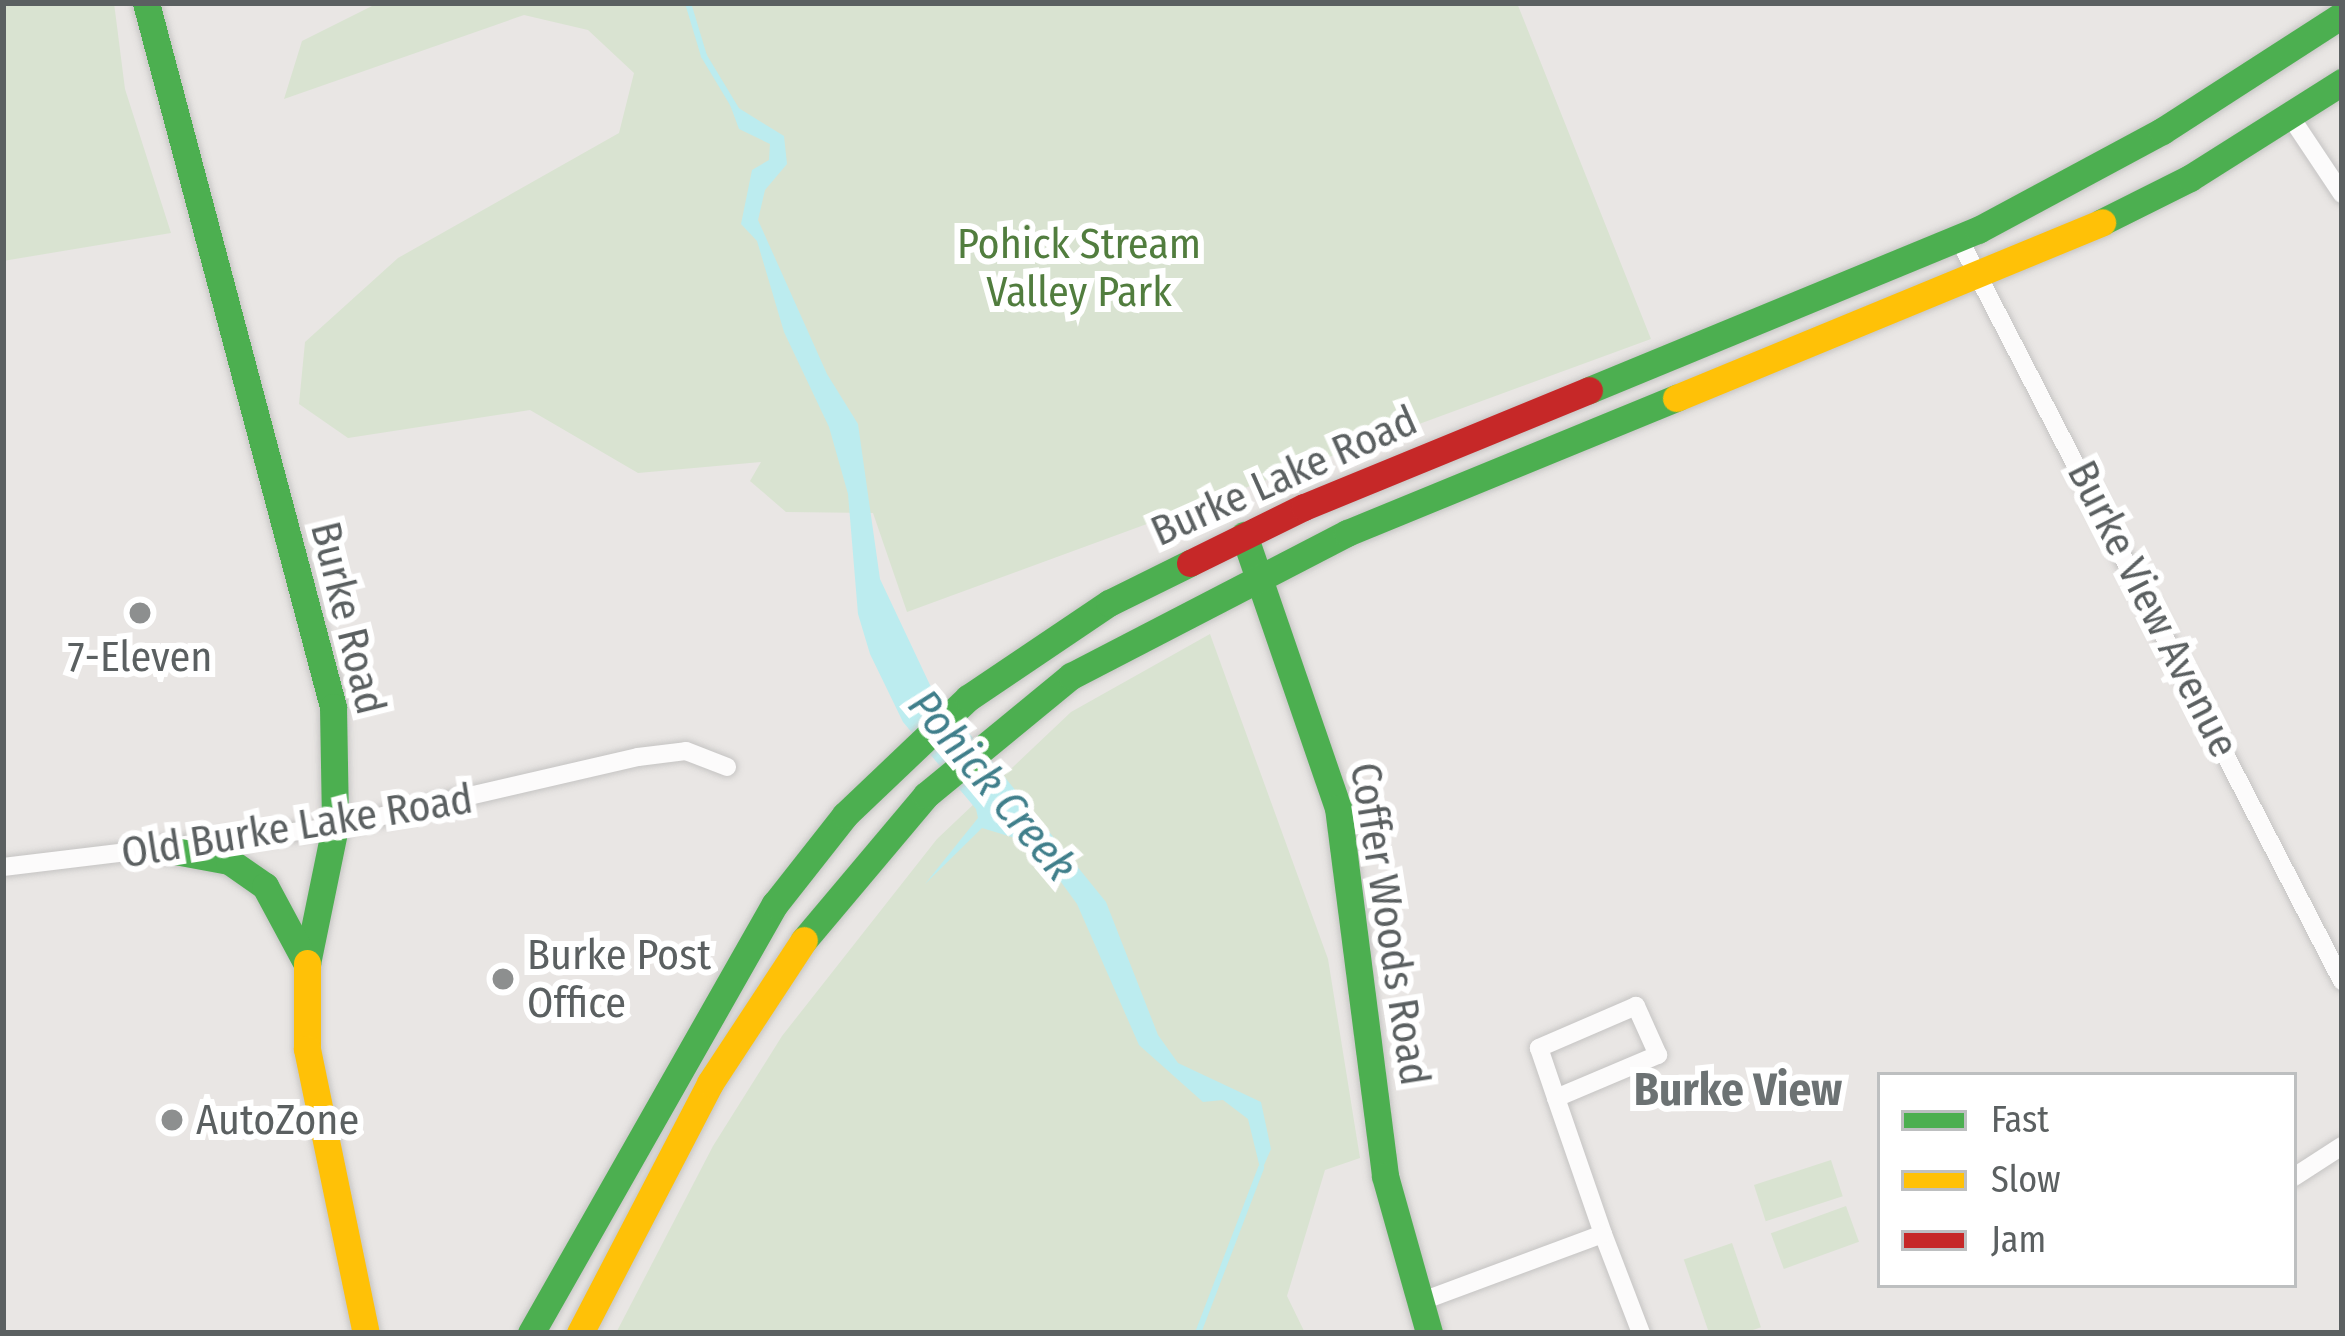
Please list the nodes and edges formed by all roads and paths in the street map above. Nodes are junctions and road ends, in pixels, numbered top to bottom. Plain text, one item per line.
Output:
1 (146, 3) edge
2 (2342, 15) edge
3 (2342, 82) edge
4 (2290, 116) junction
5 (2342, 194) edge
6 (1959, 239) junction
7 (1978, 278) junction
8 (1244, 535) junction
9 (1259, 573) junction
10 (727, 766) dead end
11 (335, 827) junction
12 (164, 848) junction
13 (3, 867) edge
14 (307, 964) junction
15 (2342, 981) edge
16 (1556, 1099) junction
17 (2342, 1146) edge
18 (2297, 1175) edge
19 (1603, 1234) junction
20 (1417, 1303) junction
21 (366, 1333) edge
22 (531, 1333) edge
23 (580, 1333) edge
24 (1429, 1333) edge
25 (1641, 1333) edge

1 - 11 main road, Burke Road
2 - 6 main road, Burke Lake Road
3 - 4 main road, Burke Lake Road
4 - 5 street
4 - 7 main road, Burke Lake Road
6 - 7 street, Burke View Avenue
6 - 8 main road, Burke Lake Road
7 - 9 main road, Burke Lake Road
7 - 15 street, Burke View Avenue
8 - 9 main road, Coffer Woods Road
8 - 22 main road, Burke Lake Road
9 - 20 main road, Coffer Woods Road
9 - 23 main road, Burke Lake Road
10 - 11 street, Old Burke Lake Road
11 - 12 street, Old Burke Lake Road
11 - 14 main road, Burke Road
12 - 13 street, Old Burke Lake Road
12 - 14 main road
14 - 21 main road, Burke Road
16 - 16 street
16 - 19 street
17 - 18 street
19 - 20 street
19 - 25 street
20 - 24 main road, Coffer Woods Road

